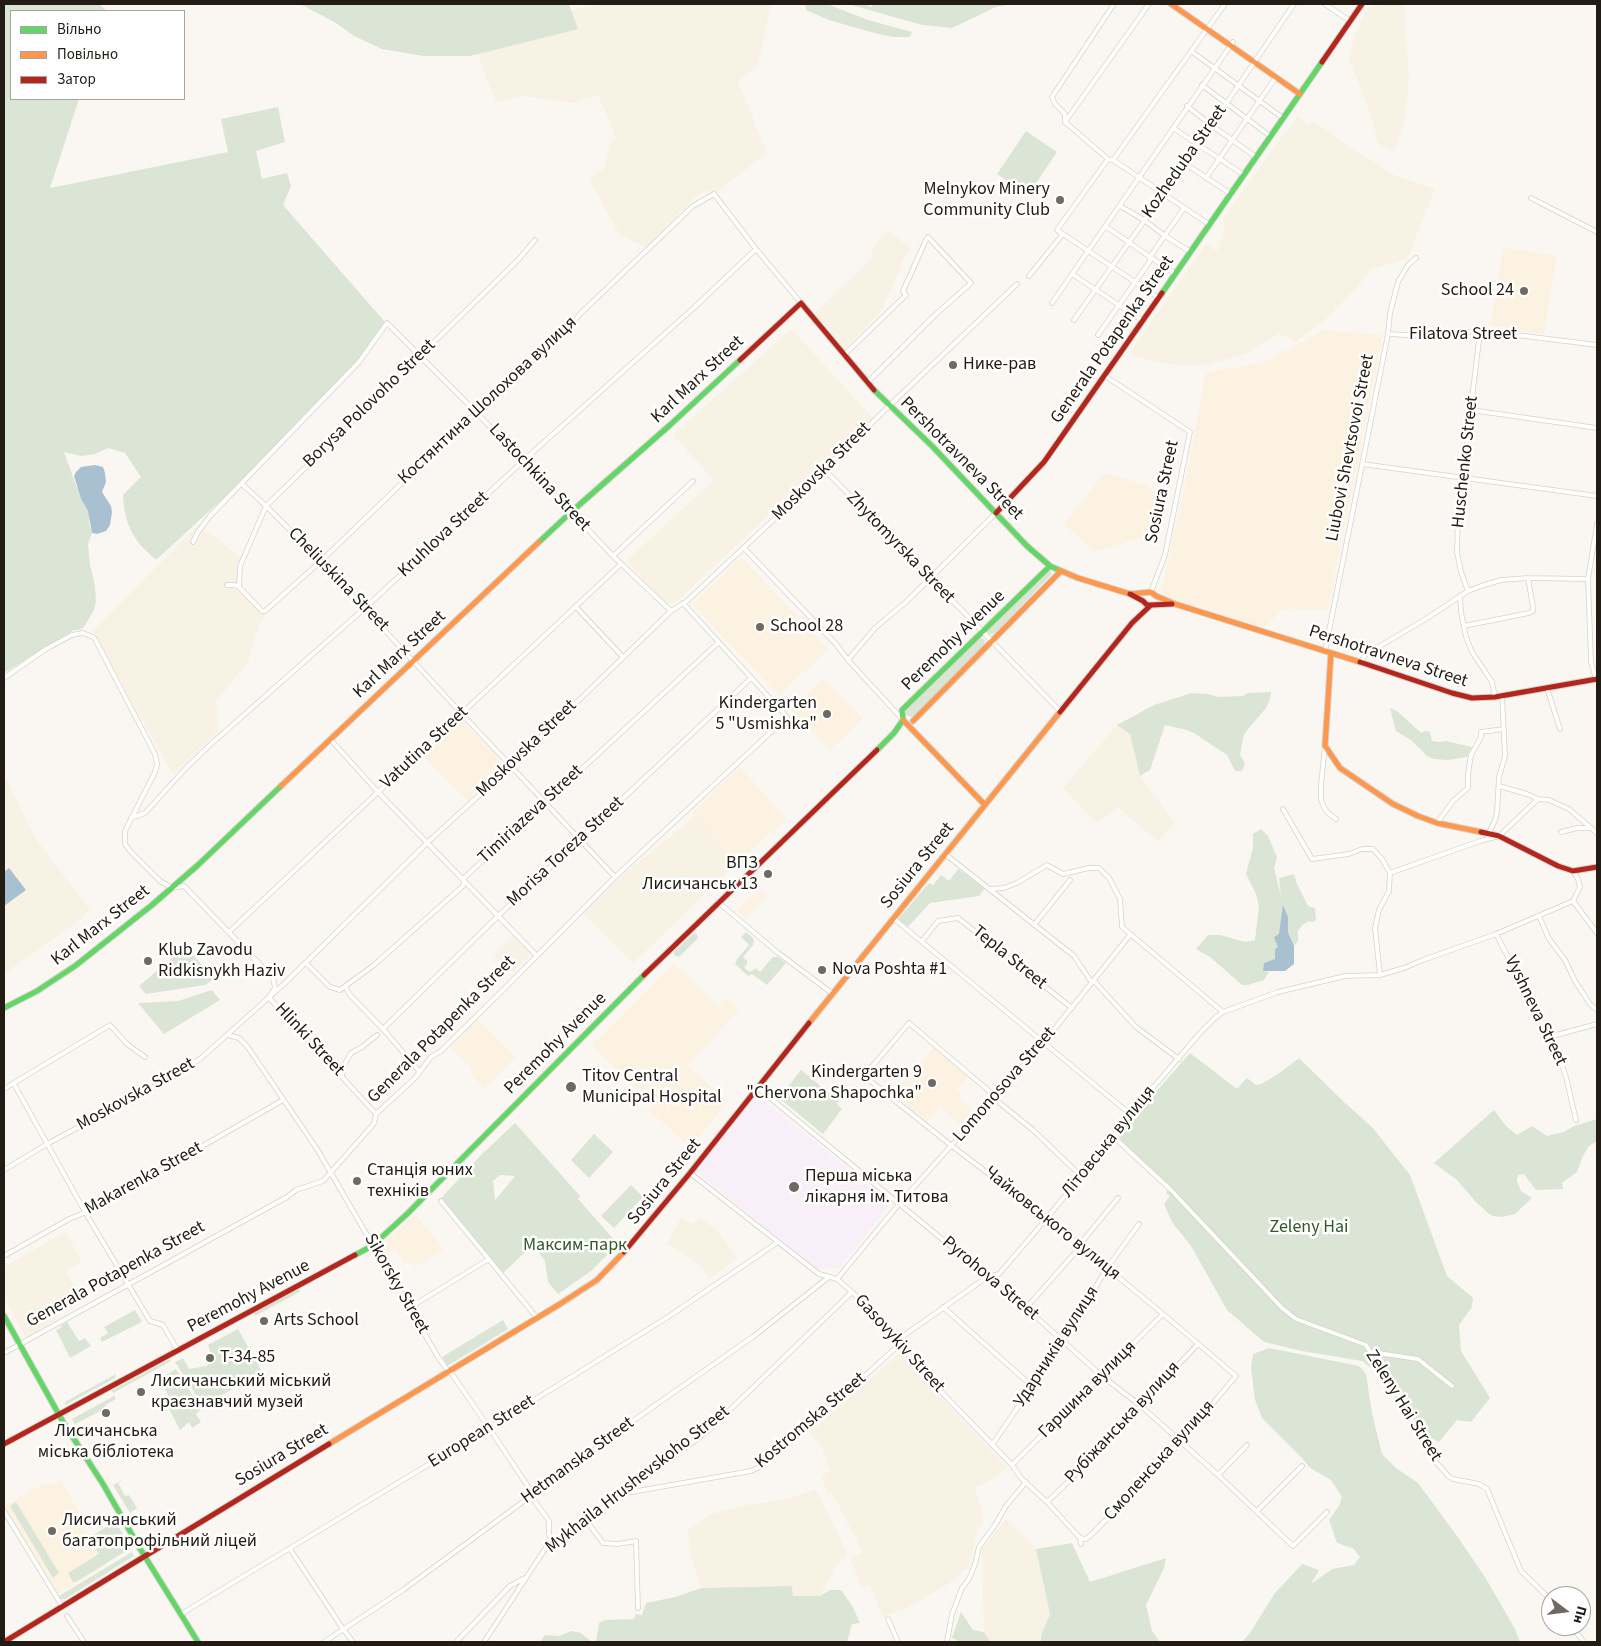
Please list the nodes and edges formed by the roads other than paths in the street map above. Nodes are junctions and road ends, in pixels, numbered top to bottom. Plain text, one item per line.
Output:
1 (1114, 4) edge
2 (1149, 4) edge
3 (1171, 4) edge
4 (1225, 4) edge
5 (1294, 4) edge
6 (1325, 4) edge
7 (1362, 4) edge
8 (1350, 21) junction
9 (1207, 29) junction
10 (1232, 43) junction
11 (1191, 51) junction
12 (1254, 62) junction
13 (1215, 68) junction
14 (1276, 77) junction
15 (1202, 85) junction
16 (1238, 85) junction
17 (1300, 94) junction
18 (1259, 101) junction
19 (1226, 104) junction
20 (1187, 106) junction
21 (1283, 118) junction
22 (1247, 119) junction
23 (1065, 122) junction
24 (1211, 125) junction
25 (1173, 128) junction
26 (1270, 136) junction
27 (1232, 141) junction
28 (1198, 145) junction
29 (1256, 157) junction
30 (1108, 159) junction
31 (1219, 159) junction
32 (1113, 160) junction
33 (1184, 163) junction
34 (1244, 175) junction
35 (1139, 178) junction
36 (1206, 178) junction
37 (1163, 193) junction
38 (1231, 194) junction
39 (1531, 198) dead end
40 (1120, 206) junction
41 (1184, 208) junction
42 (1144, 220) junction
43 (1210, 225) junction
44 (1105, 226) junction
45 (1597, 232) edge
46 (1063, 234) junction
47 (1165, 236) junction
48 (535, 240) dead end
49 (1128, 242) junction
50 (756, 249) junction
51 (1088, 250) junction
52 (1190, 252) junction
53 (1150, 257) junction
54 (1416, 258) dead end
55 (1112, 265) junction
56 (1072, 274) junction
57 (1175, 274) junction
58 (1030, 276) dead end
59 (1135, 280) junction
60 (1017, 284) dead end
61 (1094, 290) junction
62 (1159, 298) junction
63 (801, 303) junction
64 (1052, 303) dead end
65 (1119, 305) junction
66 (1074, 320) dead end
67 (1143, 321) junction
68 (1480, 332) junction
69 (1388, 334) junction
70 (1098, 335) dead end
71 (1597, 345) edge
72 (420, 354) junction
73 (844, 354) junction
74 (1107, 377) junction
75 (867, 383) junction
76 (888, 406) junction
77 (1471, 410) junction
78 (476, 412) junction
79 (1597, 428) edge
80 (523, 460) junction
81 (1362, 464) junction
82 (824, 470) junction
83 (1463, 478) junction
84 (693, 481) dead end
85 (242, 484) junction
86 (1597, 496) edge
87 (266, 506) junction
88 (570, 513) junction
89 (996, 513) junction
90 (1597, 524) edge
91 (193, 542) dead end
92 (744, 548) junction
93 (613, 556) junction
94 (320, 561) junction
95 (621, 564) junction
96 (1050, 566) junction
97 (1060, 571) junction
98 (929, 578) junction
99 (1528, 578) junction
100 (1588, 580) junction
101 (227, 585) dead end
102 (239, 587) junction
103 (1468, 591) junction
104 (1150, 592) junction
105 (1130, 594) junction
106 (1156, 596) junction
107 (1460, 596) junction
108 (1143, 601) junction
109 (683, 604) junction
110 (1174, 604) junction
111 (1152, 605) junction
112 (576, 607) junction
113 (366, 608) junction
114 (671, 611) junction
115 (1464, 626) junction
116 (982, 632) junction
117 (991, 640) junction
118 (719, 642) junction
119 (1325, 650) junction
120 (1331, 652) junction
121 (622, 656) junction
122 (848, 660) junction
123 (414, 661) junction
124 (1361, 662) junction
125 (4, 678) edge
126 (751, 678) junction
127 (1597, 679) edge
128 (1547, 688) junction
129 (1502, 696) junction
130 (1495, 697) junction
131 (1062, 712) junction
132 (461, 713) junction
133 (903, 720) junction
134 (913, 721) junction
135 (1504, 729) junction
136 (1560, 729) dead end
137 (913, 732) junction
138 (330, 739) junction
139 (1325, 746) junction
140 (512, 766) junction
141 (1499, 786) junction
142 (378, 792) junction
143 (1538, 799) junction
144 (546, 802) junction
145 (986, 805) junction
146 (1283, 809) dead end
147 (131, 818) junction
148 (1336, 819) dead end
149 (1437, 823) junction
150 (1589, 828) junction
151 (1561, 832) dead end
152 (1597, 834) edge
153 (1488, 835) junction
154 (1499, 836) junction
155 (580, 839) junction
156 (428, 842) junction
157 (945, 854) junction
158 (1597, 867) edge
159 (1573, 871) junction
160 (1390, 873) junction
161 (615, 877) junction
162 (464, 880) junction
163 (1070, 880) dead end
164 (172, 888) junction
165 (990, 889) junction
166 (1573, 901) junction
167 (718, 902) junction
168 (498, 916) junction
169 (1539, 916) junction
170 (893, 918) junction
171 (1034, 925) junction
172 (229, 932) junction
173 (1597, 933) edge
174 (1496, 934) junction
175 (1130, 935) junction
176 (922, 941) junction
177 (536, 955) junction
178 (306, 963) junction
179 (1380, 974) junction
180 (1093, 982) junction
181 (345, 986) junction
182 (833, 994) junction
183 (269, 997) junction
184 (4, 1008) edge
185 (1072, 1008) junction
186 (1597, 1010) edge
187 (1223, 1012) junction
188 (1597, 1024) edge
189 (383, 1029) junction
190 (227, 1035) junction
191 (377, 1035) dead end
192 (1549, 1037) junction
193 (1044, 1042) junction
194 (145, 1057) dead end
195 (1179, 1059) junction
196 (419, 1071) junction
197 (342, 1076) junction
198 (14, 1084) junction
199 (758, 1088) junction
200 (4, 1090) edge
201 (995, 1096) junction
202 (284, 1100) junction
203 (376, 1114) junction
204 (1130, 1114) junction
205 (1576, 1120) dead end
206 (1116, 1133) junction
207 (47, 1144) junction
208 (952, 1146) junction
209 (4, 1170) edge
210 (330, 1172) junction
211 (690, 1173) junction
212 (1081, 1176) junction
213 (1118, 1198) dead end
214 (441, 1201) dead end
215 (899, 1204) junction
216 (85, 1212) junction
217 (1047, 1218) junction
218 (1139, 1224) dead end
219 (778, 1242) junction
220 (372, 1246) junction
221 (1081, 1246) junction
222 (4, 1256) edge
223 (489, 1259) junction
224 (1107, 1268) junction
225 (829, 1277) junction
226 (987, 1277) junction
227 (837, 1279) junction
228 (128, 1284) junction
229 (852, 1292) junction
230 (944, 1307) junction
231 (409, 1308) junction
232 (1026, 1308) junction
233 (1163, 1314) junction
234 (4, 1316) edge
235 (537, 1318) junction
236 (898, 1339) junction
237 (1063, 1341) junction
238 (20, 1344) junction
239 (900, 1344) junction
240 (1198, 1344) junction
241 (178, 1351) junction
242 (1371, 1352) junction
243 (4, 1353) edge
244 (448, 1372) junction
245 (1102, 1376) junction
246 (1236, 1376) joint
247 (1032, 1386) junction
248 (1452, 1386) dead end
249 (1140, 1406) junction
250 (59, 1414) junction
251 (490, 1428) junction
252 (1180, 1442) junction
253 (4, 1444) edge
254 (1247, 1444) dead end
255 (992, 1445) junction
256 (1012, 1466) junction
257 (1302, 1466) dead end
258 (1218, 1475) junction
259 (1026, 1482) junction
260 (532, 1494) junction
261 (624, 1494) junction
262 (1047, 1502) junction
263 (1257, 1511) junction
264 (4, 1512) edge
265 (1327, 1512) dead end
266 (585, 1519) junction
267 (1080, 1538) junction
268 (552, 1542) junction
269 (1081, 1544) dead end
270 (290, 1549) junction
271 (144, 1555) junction
272 (527, 1576) junction
273 (1541, 1590) edge
274 (62, 1606) junction
275 (638, 1608) dead end
276 (181, 1614) junction
277 (68, 1616) dead end
278 (888, 1620) dead end
279 (343, 1629) junction
280 (4, 1642) edge
281 (84, 1642) edge
282 (198, 1642) edge
283 (324, 1642) edge
284 (353, 1642) edge
285 (456, 1642) edge
286 (484, 1642) edge
287 (898, 1642) edge
288 (947, 1642) edge

1 - 23 street
2 - 23 street
3 - 9 main road
4 - 9 street
5 - 12 street, Kozheduba Street
6 - 8 street
7 - 8 main road, Generala Potapenka Street
8 - 17 main road, Generala Potapenka Street
9 - 10 main road
9 - 11 street
10 - 12 main road
10 - 13 street, Kozheduba Street
11 - 13 street
11 - 32 street
12 - 14 main road
12 - 16 street, Kozheduba Street
13 - 15 street, Kozheduba Street
13 - 16 street
14 - 17 main road
14 - 18 street, Kozheduba Street
15 - 19 street
15 - 20 street, Kozheduba Street
16 - 18 street
16 - 19 street, Kozheduba Street
17 - 21 main road, Generala Potapenka Street
18 - 21 street
18 - 22 street, Kozheduba Street
19 - 22 street
19 - 24 street, Kozheduba Street
20 - 24 street
20 - 25 street, Kozheduba Street
21 - 26 main road, Generala Potapenka Street
22 - 26 street
22 - 27 street, Kozheduba Street
23 - 30 street
24 - 27 street
24 - 28 street, Kozheduba Street
25 - 28 street
25 - 35 street, Kozheduba Street
26 - 29 main road, Generala Potapenka Street
27 - 29 street
27 - 31 street, Kozheduba Street
28 - 31 street
28 - 33 street, Kozheduba Street
29 - 34 main road, Generala Potapenka Street
30 - 32 street
30 - 46 street
31 - 34 street
31 - 36 street, Kozheduba Street
32 - 35 street
33 - 36 street
33 - 37 street, Kozheduba Street
34 - 38 main road, Generala Potapenka Street
35 - 37 street
35 - 40 street, Kozheduba Street
36 - 38 street
37 - 41 street
37 - 42 street, Kozheduba Street
38 - 43 main road, Generala Potapenka Street
39 - 45 street
40 - 42 street
40 - 44 street, Kozheduba Street
41 - 43 street
41 - 47 street, Kozheduba Street
42 - 47 street
42 - 49 street, Kozheduba Street
43 - 52 main road, Generala Potapenka Street
44 - 49 street
44 - 51 street, Kozheduba Street
46 - 51 street
46 - 58 street
47 - 52 street
47 - 53 street, Kozheduba Street
48 - 72 street, Borysa Polovoho Street
49 - 53 street
49 - 55 street, Kozheduba Street
50 - 63 street
50 - 78 street, Костянтина Шолохова вулиця
50 - 80 street, Kruhlova Street
51 - 55 street
51 - 56 street, Kozheduba Street
52 - 57 main road, Generala Potapenka Street
53 - 57 street
53 - 59 street, Kozheduba Street
54 - 69 street, Liubovi Shevtsovoi Street
55 - 59 street
55 - 61 street, Kozheduba Street
56 - 61 street
56 - 64 street, Kozheduba Street
57 - 62 main road, Generala Potapenka Street
59 - 62 street
59 - 65 street, Kozheduba Street
60 - 76 street, Moskovska Street
61 - 65 street
61 - 66 street, Kozheduba Street
62 - 67 main road, Generala Potapenka Street
63 - 73 main road, Pershotravneva Street
63 - 88 main road, Karl Marx Street
65 - 67 street
65 - 70 street, Kozheduba Street
67 - 74 main road, Generala Potapenka Street
68 - 69 street, Filatova Street
68 - 71 street, Filatova Street
68 - 77 street, Huschenko Street
69 - 81 street, Liubovi Shevtsovoi Street
72 - 78 street, Lastochkina Street
72 - 85 street, Lastochkina Street
72 - 87 street, Borysa Polovoho Street
73 - 75 main road, Pershotravneva Street
73 - 75 street
74 - 89 main road, Generala Potapenka Street
74 - 104 street, Sosiura Street
75 - 76 main road, Pershotravneva Street
76 - 82 street, Moskovska Street
76 - 89 main road, Pershotravneva Street
77 - 79 street
77 - 83 street, Huschenko Street
78 - 80 street, Lastochkina Street
78 - 94 street, Костянтина Шолохова вулиця
80 - 88 street, Lastochkina Street
80 - 113 street, Kruhlova Street
81 - 83 street
81 - 119 street, Liubovi Shevtsovoi Street
82 - 92 street, Moskovska Street
82 - 98 street, Zhytomyrska Street
83 - 86 street
83 - 103 street, Huschenko Street
84 - 93 street
85 - 87 street, Cheliuskina Street
85 - 91 street
87 - 94 street, Cheliuskina Street
87 - 102 street, Borysa Polovoho Street
88 - 93 street, Lastochkina Street
88 - 123 main road, Karl Marx Street
89 - 96 main road, Pershotravneva Street
89 - 98 street, Generala Potapenka Street
90 - 100 street
92 - 109 street, Moskovska Street
92 - 122 street
93 - 95 street, Lastochkina Street
94 - 102 street, Костянтина Шолохова вулиця
94 - 113 street, Cheliuskina Street
95 - 112 street, Vatutina Street
95 - 114 street, Lastochkina Street
96 - 97 main road, Pershotravneva Street
96 - 116 main road, Peremohy Avenue
97 - 105 main road, Pershotravneva Street
97 - 117 main road, Peremohy Avenue
98 - 116 street, Zhytomyrska Street
98 - 122 street, Generala Potapenka Street
99 - 100 street
99 - 103 street
99 - 115 street
100 - 127 street
101 - 102 street
103 - 107 street
104 - 105 main road, Pershotravneva Street
104 - 106 main road
104 - 108 main road
105 - 108 main road, Pershotravneva Street
106 - 110 main road, Pershotravneva Street
106 - 111 main road
107 - 115 street
107 - 124 street
108 - 111 main road
109 - 114 street, Moskovska Street
109 - 118 street
110 - 111 main road, Pershotravneva Street
110 - 119 main road, Pershotravneva Street
111 - 131 main road, Sosiura Street
112 - 121 street
112 - 132 street, Vatutina Street
113 - 123 street, Cheliuskina Street
113 - 147 street, Kruhlova Street
114 - 121 street, Moskovska Street
115 - 130 street
116 - 117 street, Zhytomyrska Street
116 - 133 main road, Peremohy Avenue
117 - 131 street, Zhytomyrska Street
117 - 134 main road, Peremohy Avenue
118 - 126 street
118 - 144 street, Timiriazeva Street
119 - 120 main road, Pershotravneva Street
120 - 124 main road, Pershotravneva Street
120 - 139 main road
121 - 140 street, Moskovska Street
122 - 133 street
123 - 132 street, Cheliuskina Street
123 - 138 main road, Karl Marx Street
124 - 130 main road, Pershotravneva Street
125 - 147 street
126 - 155 street, Morisa Toreza Street
126 - 161 street, Generala Potapenka Street
127 - 128 main road, Pershotravneva Street
128 - 129 main road, Pershotravneva Street
128 - 136 street
129 - 130 main road, Pershotravneva Street
129 - 135 street
131 - 145 main road, Sosiura Street
132 - 140 street, Cheliuskina Street
132 - 142 street, Vatutina Street
133 - 134 main road
133 - 137 main road
133 - 167 main road, Peremohy Avenue
134 - 137 main road
135 - 141 street
135 - 149 street
137 - 145 main road
138 - 142 street
138 - 164 main road, Karl Marx Street
139 - 148 street
139 - 149 main road
140 - 144 street, Cheliuskina Street
140 - 156 street, Moskovska Street
141 - 143 street
141 - 153 street
142 - 156 street
142 - 172 street, Vatutina Street
143 - 150 street
143 - 154 street
144 - 155 street, Cheliuskina Street
144 - 162 street, Timiriazeva Street
145 - 157 main road, Sosiura Street
146 - 160 street
147 - 164 street
149 - 153 main road
150 - 151 street
150 - 152 street
153 - 154 main road
154 - 159 main road
154 - 160 street
155 - 161 street, Cheliuskina Street
155 - 168 street, Morisa Toreza Street
156 - 162 street
156 - 178 street, Moskovska Street
157 - 165 street
157 - 170 main road, Sosiura Street
158 - 159 main road
159 - 166 street
160 - 179 street
161 - 177 street, Generala Potapenka Street
162 - 168 street
162 - 181 street, Timiriazeva Street
163 - 171 street
164 - 172 street, Hlinki Street
164 - 184 main road, Karl Marx Street
165 - 171 street
165 - 175 street
166 - 169 street
166 - 173 street
167 - 182 street
167 - 220 main road, Peremohy Avenue
168 - 177 street
168 - 189 street, Morisa Toreza Street
169 - 174 street
169 - 186 street
170 - 176 street
170 - 182 main road, Sosiura Street
171 - 180 street
172 - 183 street, Hlinki Street
174 - 179 street
174 - 192 street, Vyshneva Street
175 - 180 street, Lomonosova Street
175 - 187 street
176 - 185 street, Tepla Street
176 - 193 street
177 - 196 street, Generala Potapenka Street
178 - 181 street
178 - 183 street, Moskovska Street
179 - 187 street
180 - 185 street, Lomonosova Street
180 - 195 street
181 - 189 street
182 - 199 main road, Sosiura Street
183 - 190 street, Moskovska Street
183 - 197 street, Hlinki Street
185 - 193 street, Lomonosova Street
187 - 195 street, Літовська вулиця
188 - 192 street
189 - 196 street
190 - 202 street, Sikorsky Street
190 - 207 street, Moskovska Street
191 - 197 street
192 - 205 street, Vyshneva Street
193 - 201 street, Lomonosova Street
193 - 204 street
194 - 198 street
195 - 204 street, Літовська вулиця
196 - 203 street, Generala Potapenka Street
197 - 203 street, Hlinki Street
198 - 200 street
198 - 207 street
199 - 211 main road, Sosiura Street
199 - 215 street, Pyrohova Street
201 - 208 street, Lomonosova Street
201 - 208 street, Чайковського вулиця
201 - 212 street
202 - 210 street, Sikorsky Street
202 - 216 street, Makarenka Street
203 - 210 street, Generala Potapenka Street
204 - 206 street, Літовська вулиця
206 - 212 street, Літовська вулиця
206 - 242 street, Zeleny Hai Street
207 - 209 street, Moskovska Street
207 - 216 street
208 - 215 street, Lomonosova Street
208 - 217 street, Чайковського вулиця
210 - 220 street, Sikorsky Street
210 - 228 street, Generala Potapenka Street
211 - 219 street, Gasovykiv Street
211 - 235 main road, Sosiura Street
212 - 217 street, Літовська вулиця
213 - 221 street
214 - 223 street
215 - 226 street, Pyrohova Street
215 - 227 street, Lomonosova Street
216 - 222 street, Makarenka Street
216 - 228 street
217 - 221 street, Чайковського вулиця
217 - 226 street, Літовська вулиця
218 - 224 street, Ударників вулиця
219 - 225 street, Gasovykiv Street
219 - 251 street, European Street
220 - 231 street, Sikorsky Street
220 - 241 main road, Peremohy Avenue
221 - 224 street, Чайковського вулиця
221 - 232 street
223 - 231 street
223 - 235 street
224 - 233 street, Чайковського вулиця
224 - 237 street, Ударників вулиця
225 - 227 street, Gasovykiv Street
225 - 260 street, Hetmanska Street
226 - 230 street, Літовська вулиця
226 - 232 street, Pyrohova Street
227 - 229 street, Gasovykiv Street
228 - 238 street, Generala Potapenka Street
228 - 241 street
229 - 236 street, Gasovykiv Street
229 - 261 street, Mykhaila Hrushevskoho Street
230 - 236 street, Літовська вулиця
230 - 247 street
231 - 244 street, Sikorsky Street
232 - 237 street, Pyrohova Street
233 - 240 street, Чайковського вулиця
233 - 245 street, Гаршина вулиця
234 - 238 main road
235 - 244 main road, Sosiura Street
236 - 239 street, Gasovykiv Street
237 - 245 street, Pyrohova Street
237 - 247 street, Ударників вулиця
238 - 243 street, Generala Potapenka Street
238 - 250 main road
239 - 255 street, Gasovykiv Street
239 - 261 street, Kostromska Street
240 - 246 street, Чайковського вулиця
240 - 249 street, Рубіжанська вулиця
241 - 250 main road, Peremohy Avenue
242 - 248 street
242 - 273 street, Zeleny Hai Street
244 - 251 street, Sikorsky Street
244 - 271 main road, Sosiura Street
245 - 249 street, Pyrohova Street
245 - 256 street, Гаршина вулиця
246 - 252 street, Смоленська вулиця
247 - 255 street, Ударників вулиця
249 - 252 street, Pyrohova Street
249 - 262 street, Рубіжанська вулиця
250 - 253 main road, Peremohy Avenue
250 - 271 main road
251 - 260 street, Sikorsky Street
251 - 270 street, European Street
252 - 258 street, Pyrohova Street
252 - 267 street, Смоленська вулиця
254 - 258 street
255 - 256 street, Gasovykiv Street
256 - 259 street, Gasovykiv Street
257 - 263 street
258 - 263 street, Pyrohova Street
259 - 262 street, Gasovykiv Street
259 - 288 street
260 - 268 street, Sikorsky Street
260 - 279 street, Hetmanska Street
261 - 266 street, Mykhaila Hrushevskoho Street
262 - 267 street, Gasovykiv Street
263 - 265 street, Pyrohova Street
264 - 274 street
266 - 268 street, Mykhaila Hrushevskoho Street
266 - 275 street
267 - 269 street
268 - 272 street, Mykhaila Hrushevskoho Street
270 - 276 street, European Street
270 - 279 street
271 - 274 main road, Sosiura Street
271 - 276 main road
272 - 285 street
272 - 286 street, Mykhaila Hrushevskoho Street
274 - 280 main road, Sosiura Street
276 - 282 main road
277 - 281 street
278 - 287 street
279 - 283 street, Hetmanska Street
279 - 284 street

